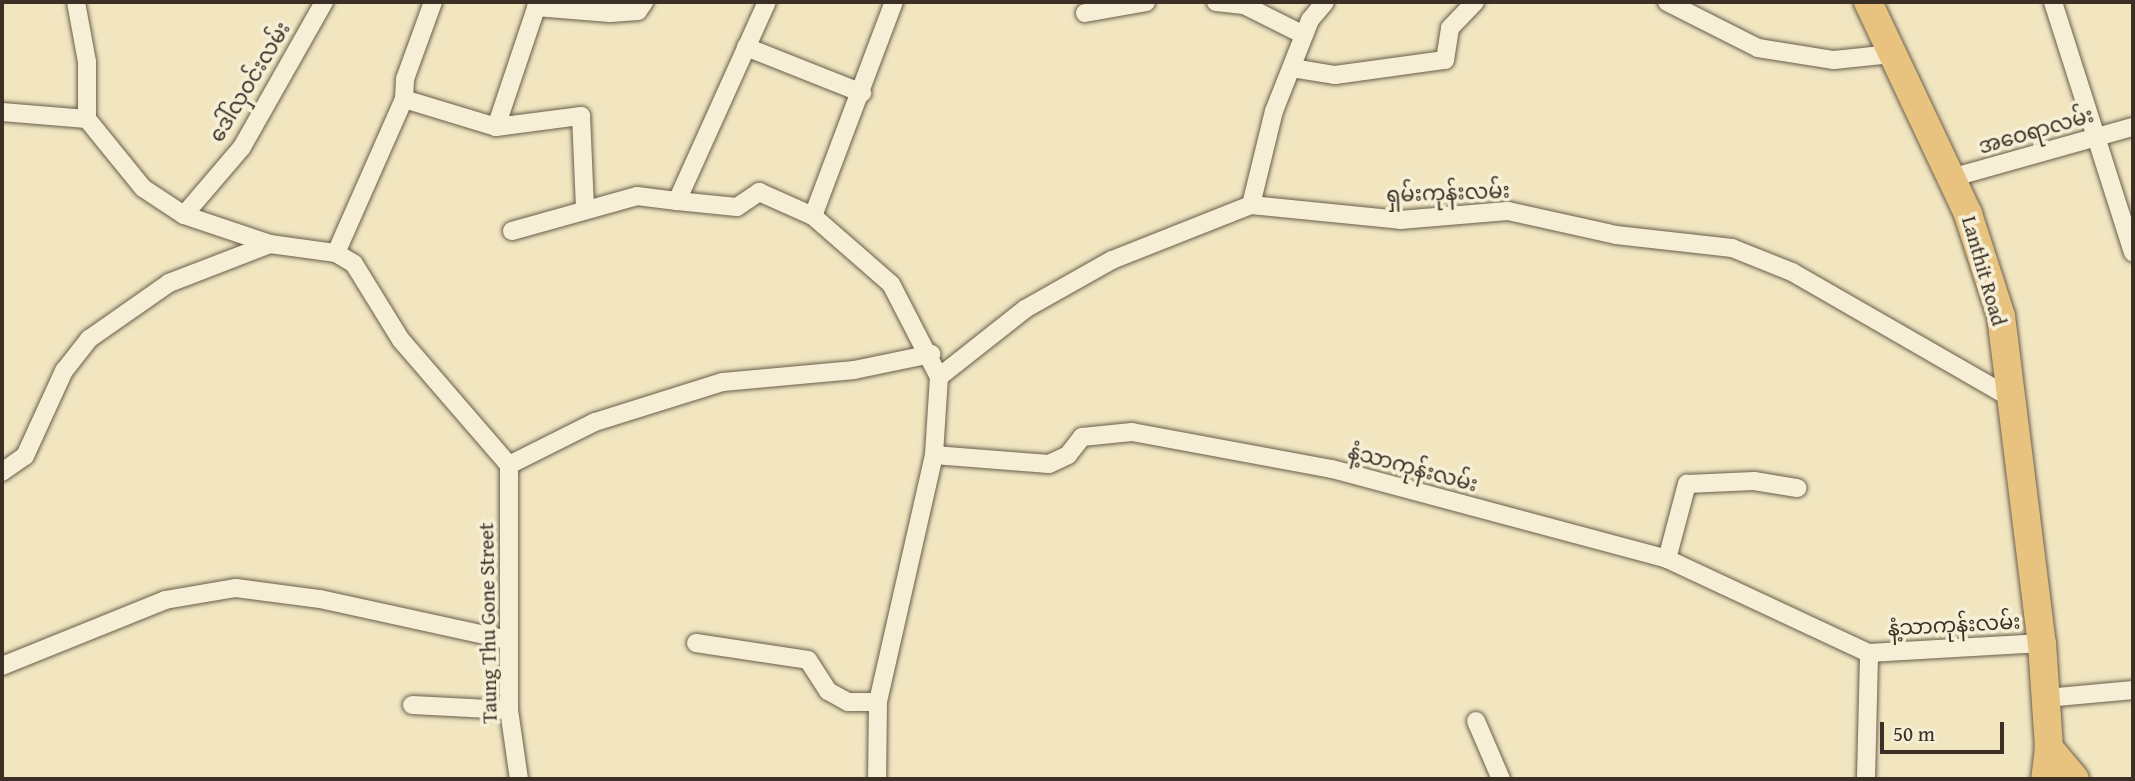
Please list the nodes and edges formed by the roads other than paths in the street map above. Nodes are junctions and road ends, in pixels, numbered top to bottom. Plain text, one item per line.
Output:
1 (76, 2) edge
2 (324, 2) edge
3 (433, 2) edge
4 (644, 2) edge
5 (766, 2) edge
6 (894, 2) edge
7 (1146, 2) edge
8 (1216, 2) edge
9 (1325, 2) edge
10 (1475, 2) edge
11 (1667, 2) edge
12 (1868, 2) edge
13 (2053, 2) edge
14 (537, 4) edge
15 (1085, 13) dead end
16 (1304, 35) junction
17 (746, 47) junction
18 (1892, 54) junction
19 (1292, 68) junction
20 (862, 93) junction
21 (404, 99) junction
22 (2, 112) edge
23 (87, 119) junction
24 (496, 127) junction
25 (2133, 127) edge
26 (2097, 138) junction
27 (1951, 178) junction
28 (677, 201) junction
29 (1251, 205) junction
30 (585, 207) junction
31 (184, 215) junction
32 (813, 216) junction
33 (512, 231) dead end
34 (270, 244) junction
35 (336, 253) junction
36 (2133, 253) edge
37 (930, 355) junction
38 (939, 377) junction
39 (2008, 396) junction
40 (934, 455) junction
41 (509, 465) junction
42 (2, 472) edge
43 (1797, 488) dead end
44 (1667, 559) junction
45 (508, 640) junction
46 (696, 643) dead end
47 (2042, 643) junction
48 (1869, 653) junction
49 (2, 666) edge
50 (2133, 690) edge
51 (2047, 698) junction
52 (878, 702) junction
53 (412, 705) dead end
54 (509, 710) junction
55 (1476, 721) dead end
56 (2049, 748) junction
57 (519, 779) edge
58 (877, 779) edge
59 (1501, 779) edge
60 (1866, 779) edge
61 (2045, 779) edge
62 (2075, 779) edge

1 - 23 street
2 - 31 street, ဒေါ်လှဝင်းလမ်း
3 - 21 street
4 - 14 street
5 - 17 street
6 - 20 street
7 - 15 street
8 - 16 street
9 - 16 street
10 - 19 street
11 - 18 street
12 - 18 main road, Lanthit Road
13 - 26 street
14 - 24 street
16 - 19 street
17 - 20 street
17 - 28 street
18 - 27 main road, Lanthit Road
19 - 29 street
20 - 32 street
21 - 24 street
21 - 35 street
22 - 23 street
23 - 31 street
24 - 30 street
25 - 26 street, အဝေရာလမ်း
26 - 27 street, အဝေရာလမ်း
26 - 36 street
27 - 39 main road, Lanthit Road
28 - 30 street
28 - 32 street
29 - 38 street, ရှမ်းကုန်းလမ်း
29 - 39 street, ရှမ်းကုန်းလမ်း
30 - 33 street
31 - 34 street
32 - 37 street
34 - 35 street
34 - 42 street
35 - 41 street
37 - 38 street
37 - 41 street
38 - 40 street
39 - 47 main road, Lanthit Road
40 - 44 street, နံ့သာကုန်းလမ်း
40 - 52 street
41 - 45 street, Taung Thu Gone Street
43 - 44 street
44 - 48 street, နံ့သာကုန်းလမ်း
45 - 49 street
45 - 54 street, Taung Thu Gone Street
46 - 52 street
47 - 48 street, နံ့သာကုန်းလမ်း
47 - 51 main road, Lanthit Road
48 - 60 street, နံ့သာကုန်းလမ်း
50 - 51 street
51 - 56 main road, Lanthit Road
52 - 58 street
53 - 54 street
54 - 57 street, Taung Thu Gone Street
55 - 59 street
56 - 61 main road, Lanthit Road
56 - 62 main road

